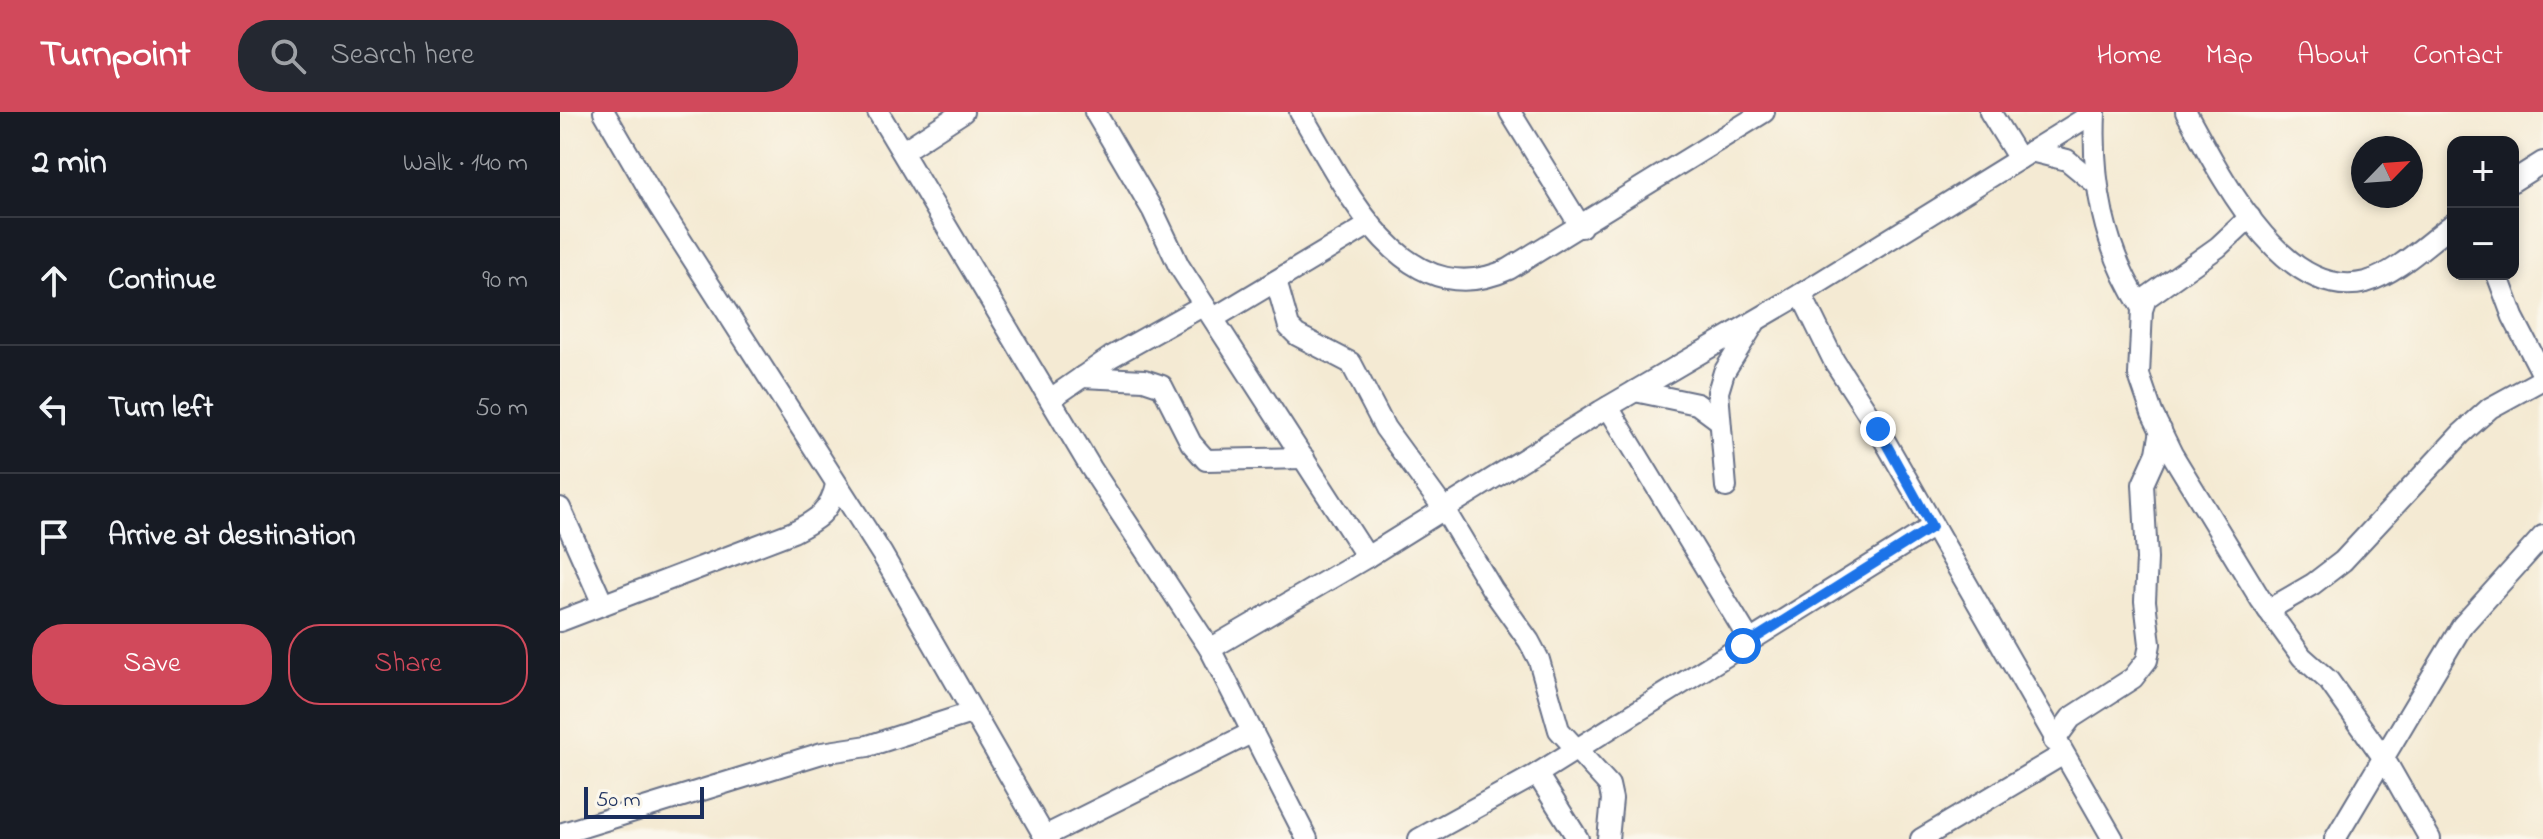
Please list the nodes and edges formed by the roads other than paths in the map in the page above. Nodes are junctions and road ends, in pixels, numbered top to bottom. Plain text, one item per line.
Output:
1 (604, 112) edge
2 (878, 112) edge
3 (963, 112) edge
4 (1095, 112) edge
5 (1300, 112) edge
6 (1510, 112) edge
7 (1764, 112) edge
8 (1990, 112) edge
9 (2095, 112) edge
10 (2186, 112) edge
11 (903, 151) junction
12 (2025, 155) junction
13 (2543, 162) edge
14 (2519, 177) edge
15 (2095, 183) junction
16 (2250, 217) junction
17 (1369, 225) junction
18 (1581, 227) junction
19 (2447, 232) edge
20 (2499, 280) edge
21 (1276, 281) junction
22 (1801, 294) junction
23 (2142, 308) junction
24 (1209, 312) junction
25 (1756, 321) junction
26 (1082, 377) junction
27 (2543, 377) edge
28 (1635, 391) junction
29 (1052, 398) junction
30 (1608, 407) junction
31 (1720, 421) junction
32 (2161, 430) junction
33 (1304, 458) junction
34 (836, 485) junction
35 (1726, 487) dead end
36 (560, 508) edge
37 (1444, 509) junction
38 (1932, 527) junction
39 (2543, 536) edge
40 (1367, 557) junction
41 (602, 602) junction
42 (2268, 610) junction
43 (560, 621) edge
44 (1750, 641) junction
45 (1210, 649) junction
46 (971, 713) junction
47 (1253, 732) junction
48 (2058, 748) junction
49 (1575, 750) junction
50 (2385, 760) junction
51 (1537, 774) junction
52 (560, 834) edge
53 (1045, 838) edge
54 (1307, 839) edge
55 (1419, 839) edge
56 (1578, 839) edge
57 (1608, 839) edge
58 (1921, 839) edge
59 (2113, 839) edge
60 (2335, 839) edge
61 (2430, 839) edge

1 - 34 street
2 - 11 street
3 - 11 street
4 - 24 street
5 - 17 street
6 - 18 street
7 - 18 street
8 - 12 street
9 - 12 street
9 - 15 street
10 - 16 street
11 - 29 street
12 - 15 street
12 - 22 street
13 - 14 street
15 - 23 street
16 - 19 street
16 - 23 street
17 - 18 street
17 - 21 street
20 - 27 street
21 - 24 street
21 - 37 street
22 - 25 street
22 - 38 street
23 - 32 street
24 - 26 street
24 - 33 street
25 - 28 street
25 - 31 street
26 - 29 street
26 - 33 street
27 - 42 street
28 - 30 street
28 - 31 street
29 - 45 street
30 - 37 street
30 - 44 street
31 - 35 street
32 - 42 street
32 - 48 street
33 - 40 street
34 - 41 street
34 - 46 street
36 - 41 street
37 - 40 street
37 - 49 street
38 - 44 street
38 - 48 street
39 - 50 street
40 - 45 street
41 - 43 street
42 - 50 street
44 - 49 street
45 - 47 street
46 - 52 street
46 - 53 street
47 - 53 street
47 - 54 street
48 - 58 street
48 - 59 street
49 - 51 street
49 - 57 street
50 - 60 street
50 - 61 street
51 - 55 street
51 - 56 street

